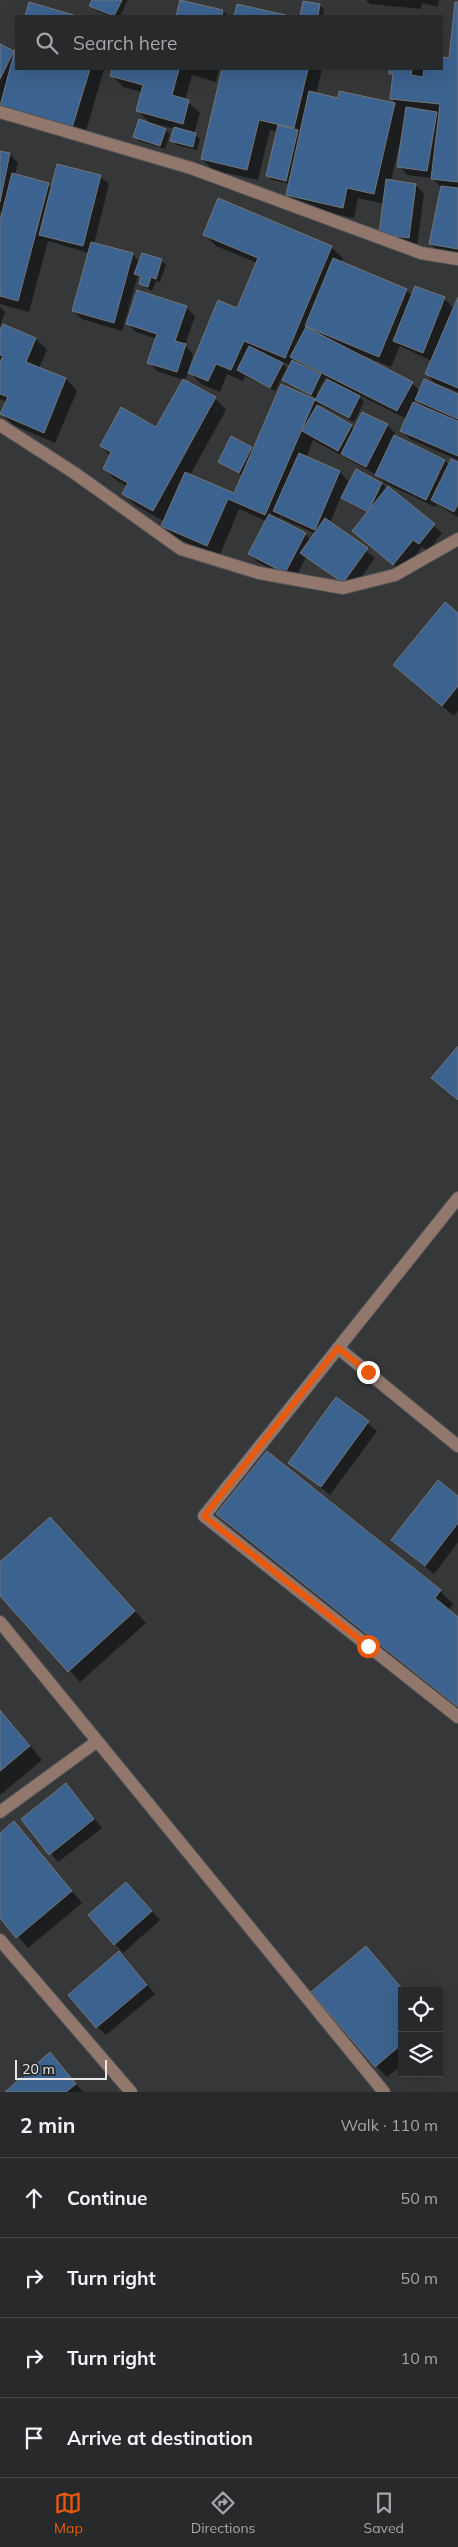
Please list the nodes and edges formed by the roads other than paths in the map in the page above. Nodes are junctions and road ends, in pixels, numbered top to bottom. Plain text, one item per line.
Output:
1 (0, 112) edge
2 (458, 259) edge
3 (0, 425) edge
4 (458, 539) edge
5 (458, 1198) edge
6 (338, 1348) junction
7 (458, 1446) edge
8 (0, 1622) edge
9 (458, 1717) edge
10 (96, 1742) junction
11 (0, 1812) edge
12 (0, 1940) edge
13 (131, 2092) edge
14 (384, 2092) edge

1 - 2 street
3 - 4 street
5 - 6 street
6 - 7 street
6 - 9 street
8 - 10 street
10 - 11 street
10 - 14 street
12 - 13 street

